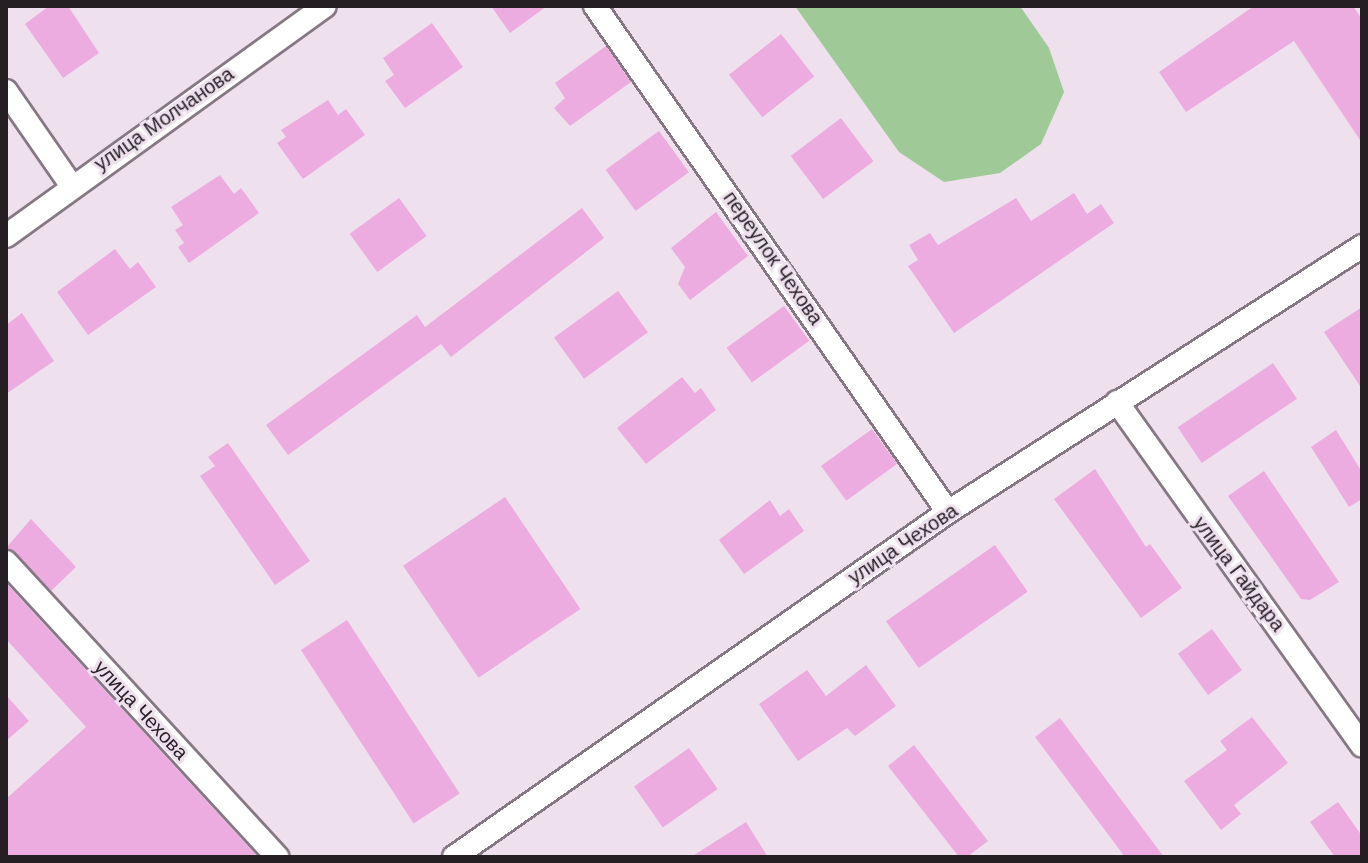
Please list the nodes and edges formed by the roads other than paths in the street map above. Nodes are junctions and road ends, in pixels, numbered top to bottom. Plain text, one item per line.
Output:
1 (325, 6) edge
2 (595, 6) edge
3 (6, 91) edge
4 (71, 185) junction
5 (6, 236) edge
6 (1362, 246) edge
7 (1117, 402) junction
8 (948, 512) junction
9 (6, 562) edge
10 (1362, 746) edge
11 (277, 857) edge
12 (454, 857) edge

1 - 4 street, улица Молчанова
2 - 8 street, переулок Чехова
3 - 4 street
4 - 5 street, улица Молчанова
6 - 7 street, улица Чехова
7 - 8 street, улица Чехова
7 - 10 street, улица Гайдара
8 - 12 street, улица Чехова
9 - 11 street, улица Чехова

